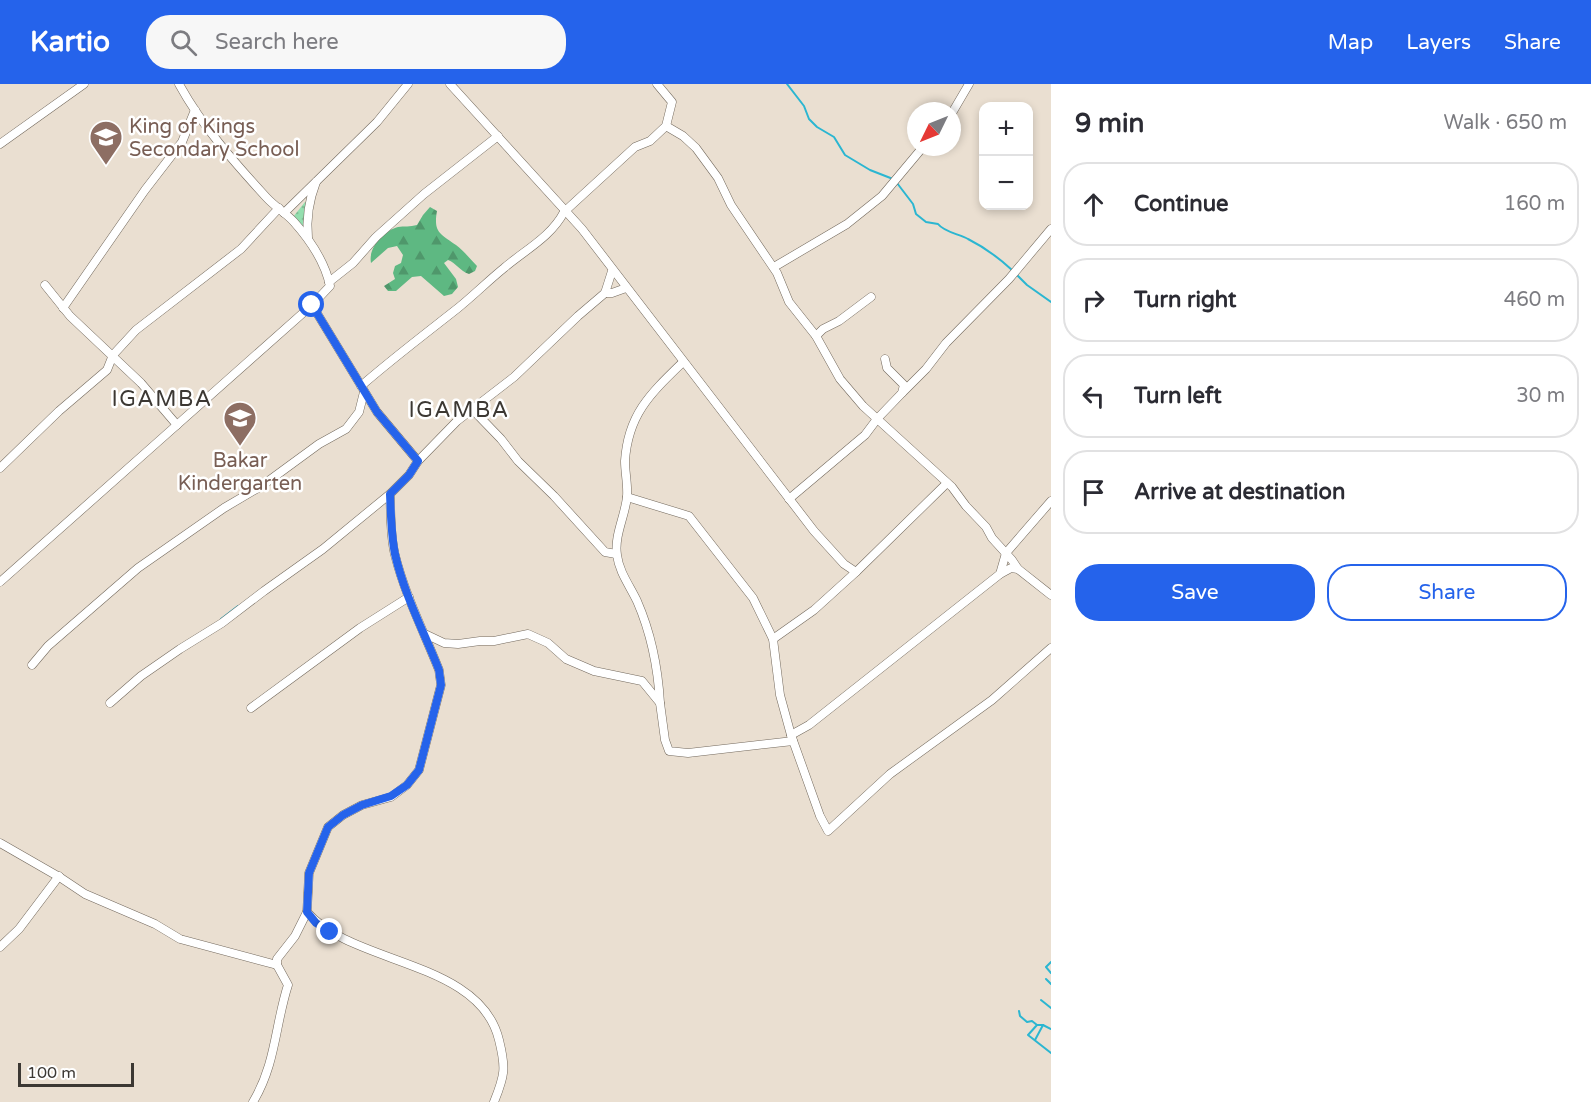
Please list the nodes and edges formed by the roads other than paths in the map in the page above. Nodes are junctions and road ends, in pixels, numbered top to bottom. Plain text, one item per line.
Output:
1 (84, 84) edge
2 (179, 84) edge
3 (408, 84) edge
4 (450, 84) edge
5 (657, 84) edge
6 (969, 84) edge
7 (958, 102) edge
8 (195, 110) junction
9 (666, 126) junction
10 (498, 136) junction
11 (0, 144) edge
12 (916, 156) edge
13 (318, 178) junction
14 (281, 211) junction
15 (564, 212) junction
16 (1051, 229) edge
17 (308, 239) junction
18 (774, 267) junction
19 (612, 271) junction
20 (329, 282) junction
21 (45, 285) dead end
22 (626, 288) junction
23 (605, 293) junction
24 (871, 297) dead end
25 (312, 305) junction
26 (63, 308) junction
27 (816, 336) junction
28 (113, 355) junction
29 (885, 359) dead end
30 (683, 362) junction
31 (362, 389) junction
32 (902, 393) junction
33 (472, 409) junction
34 (877, 419) junction
35 (177, 425) junction
36 (418, 461) junction
37 (0, 468) edge
38 (947, 483) junction
39 (390, 494) junction
40 (627, 496) junction
41 (789, 499) junction
42 (1051, 501) edge
43 (1006, 553) junction
44 (616, 554) junction
45 (1018, 569) junction
46 (856, 572) junction
47 (1000, 574) junction
48 (0, 582) edge
49 (1051, 595) edge
50 (409, 597) junction
51 (425, 634) junction
52 (772, 639) junction
53 (1051, 648) edge
54 (32, 665) dead end
55 (110, 703) dead end
56 (660, 703) junction
57 (251, 708) dead end
58 (792, 738) junction
59 (0, 843) edge
60 (58, 876) junction
61 (307, 912) junction
62 (0, 946) edge
63 (277, 965) junction
64 (253, 1102) edge
65 (494, 1102) edge

1 - 11 street
2 - 8 street
3 - 13 street
4 - 10 street
5 - 9 street
6 - 7 street
8 - 14 street
8 - 26 street
9 - 15 street
9 - 18 street
10 - 15 street
10 - 20 street
12 - 18 street
13 - 14 street
13 - 17 street
14 - 17 street
14 - 28 street
15 - 19 street
15 - 31 street
16 - 32 street
17 - 20 street
18 - 27 street
19 - 22 street
19 - 23 street
20 - 25 street
21 - 26 street
22 - 23 street
22 - 30 street
23 - 33 street
24 - 27 street
25 - 31 street
25 - 35 street
26 - 28 street
27 - 34 street
28 - 35 street
28 - 37 street
29 - 32 street
30 - 40 street
30 - 41 street
31 - 36 street
31 - 54 street
32 - 34 street
33 - 36 street
33 - 44 street
34 - 38 street
34 - 41 street
35 - 48 street
36 - 39 street
38 - 43 street
38 - 46 street
39 - 50 street
39 - 55 street
40 - 44 street
40 - 52 street
41 - 46 street
42 - 43 street
43 - 45 street
43 - 47 street
44 - 56 street
45 - 47 street
45 - 49 street
46 - 52 street
47 - 58 street
50 - 51 street
50 - 57 street
51 - 56 street
51 - 61 street
52 - 58 street
53 - 58 street
56 - 58 street
59 - 60 street
60 - 62 street
60 - 63 street
61 - 63 street
61 - 65 street
63 - 64 street

